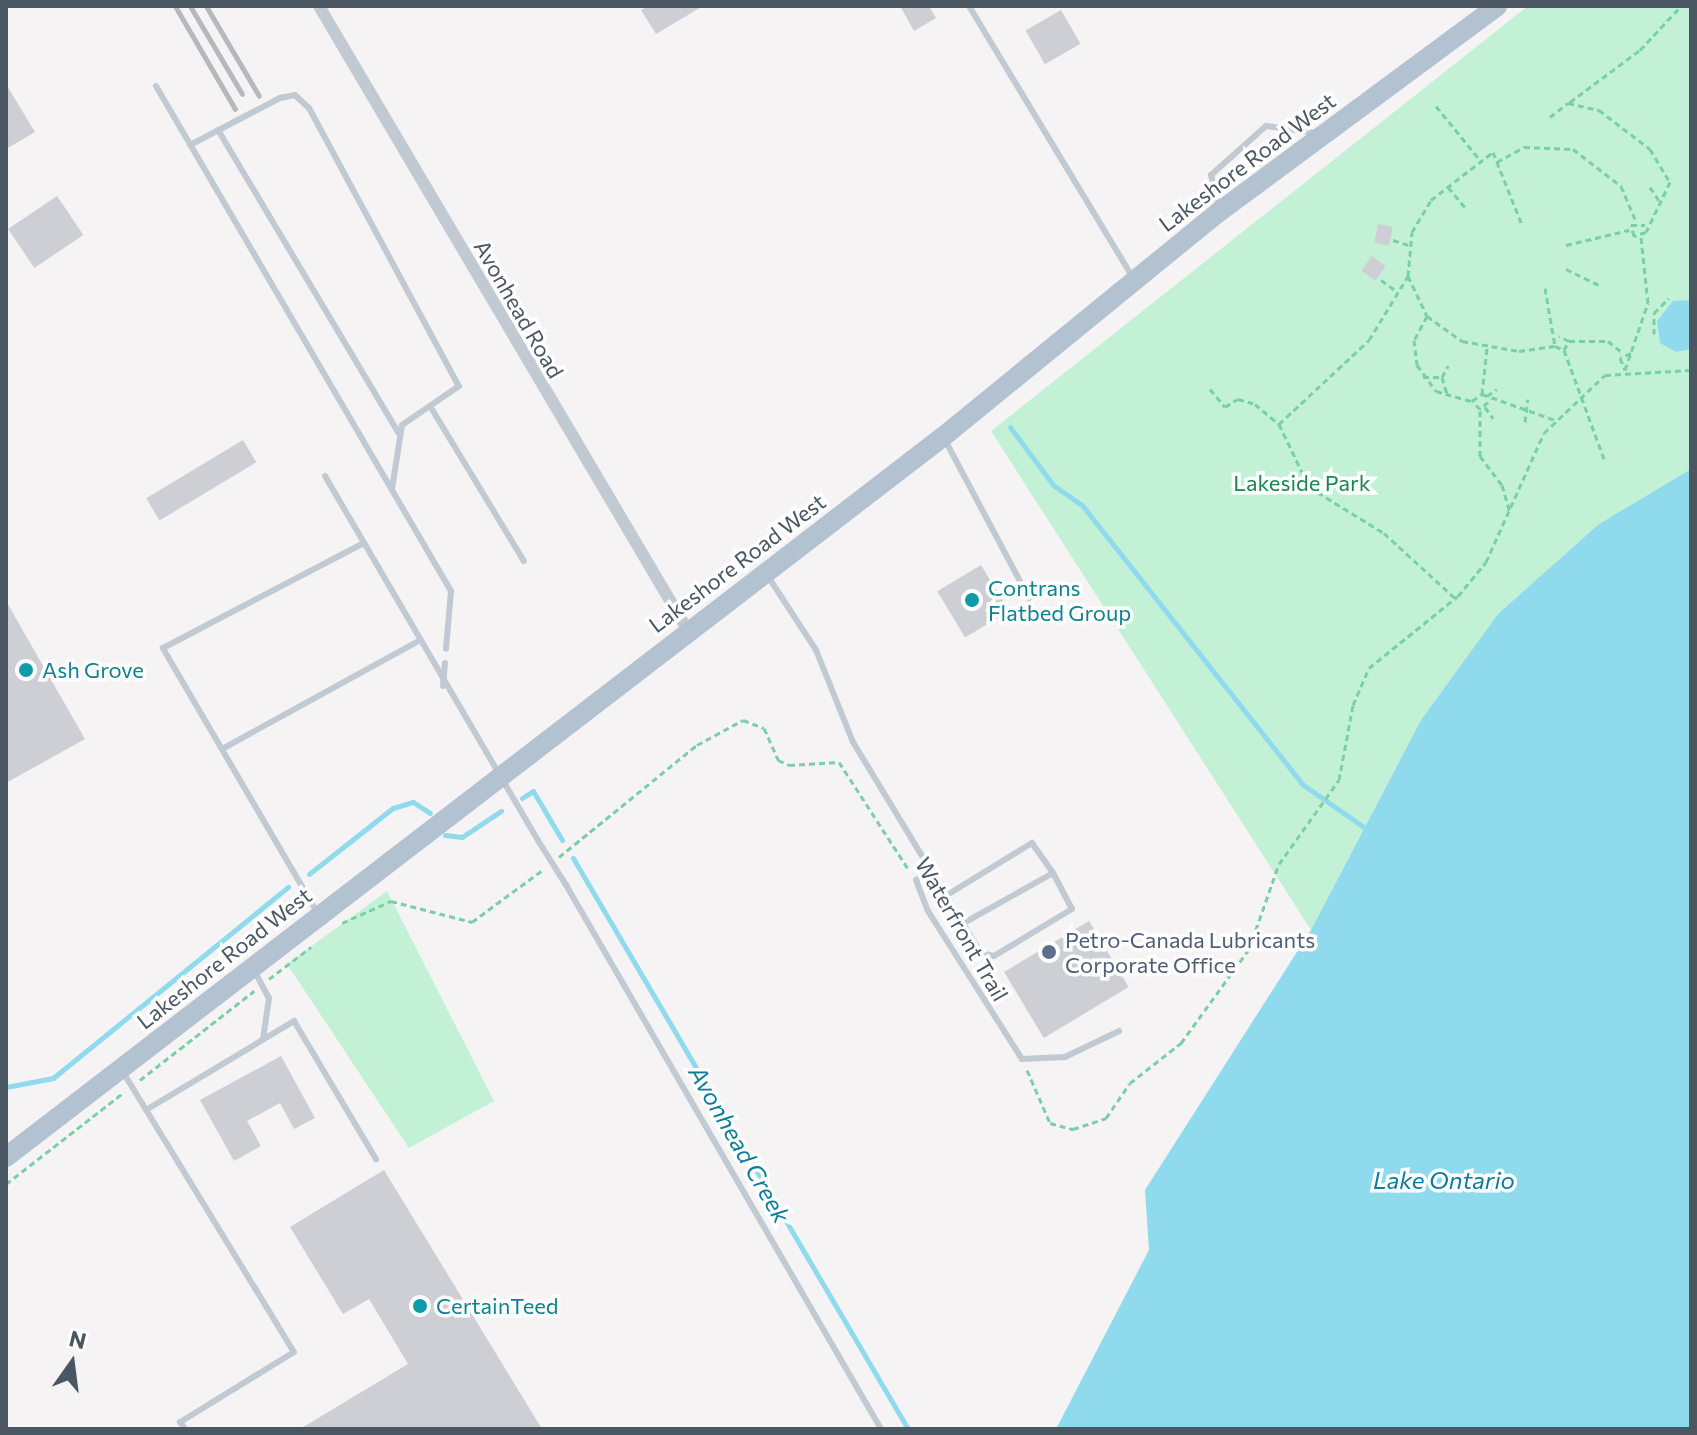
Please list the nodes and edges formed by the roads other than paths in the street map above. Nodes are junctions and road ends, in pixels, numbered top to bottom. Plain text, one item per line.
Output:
1 (319, 6) edge
2 (969, 6) edge
3 (1497, 6) edge
4 (156, 86) dead end
5 (218, 130) junction
6 (1324, 134) junction
7 (190, 145) junction
8 (1219, 212) junction
9 (1133, 278) junction
10 (430, 406) junction
11 (398, 432) junction
12 (944, 436) junction
13 (325, 476) dead end
14 (392, 489) junction
15 (362, 544) junction
16 (524, 561) dead end
17 (765, 572) junction
18 (1029, 598) dead end
19 (688, 631) junction
20 (417, 642) junction
21 (446, 649) dead end
22 (445, 663) dead end
23 (443, 686) junction
24 (222, 749) junction
25 (499, 777) junction
26 (931, 871) junction
27 (1053, 873) junction
28 (947, 895) junction
29 (964, 923) junction
30 (324, 924) junction
31 (258, 976) junction
32 (1119, 1031) dead end
33 (263, 1039) junction
34 (126, 1077) junction
35 (146, 1110) junction
36 (6, 1157) edge
37 (376, 1159) dead end
38 (185, 1429) edge
39 (881, 1429) edge

1 - 19 street, Avonhead Road
2 - 9 lane
3 - 6 main road, Lakeshore Road West
4 - 7 lane
5 - 7 lane
5 - 10 lane
5 - 11 lane
6 - 8 main road, Lakeshore Road West
6 - 8 lane
7 - 14 lane
8 - 9 main road, Lakeshore Road West
9 - 12 main road, Lakeshore Road West
10 - 11 lane
10 - 16 lane
11 - 14 lane
12 - 17 main road, Lakeshore Road West
12 - 18 lane
13 - 15 lane
14 - 21 lane
15 - 20 lane
15 - 24 lane
17 - 19 main road, Lakeshore Road West
17 - 26 lane
19 - 25 main road, Lakeshore Road West
20 - 23 lane
20 - 24 lane
22 - 23 lane
23 - 25 lane
24 - 30 lane
25 - 30 main road, Lakeshore Road West
25 - 39 lane, bridge
26 - 28 lane
26 - 32 lane, Waterfront Trail
27 - 28 lane
27 - 29 lane
27 - 29 lane
28 - 29 lane
30 - 31 main road, Lakeshore Road West
31 - 33 lane
31 - 34 main road, Lakeshore Road West
33 - 35 lane
33 - 37 lane
34 - 35 lane
34 - 36 main road, Lakeshore Road West
35 - 38 lane

